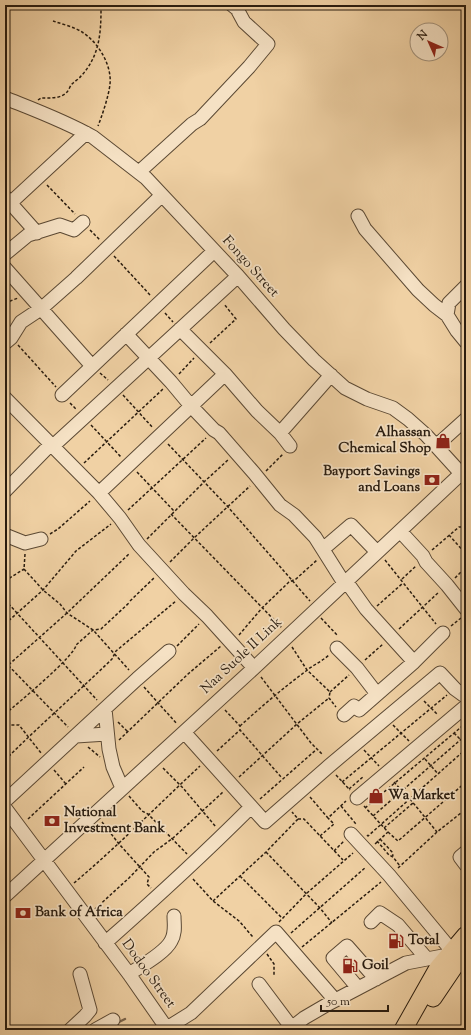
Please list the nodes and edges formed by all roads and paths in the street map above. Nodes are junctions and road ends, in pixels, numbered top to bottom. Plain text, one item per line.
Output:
1 (232, 5) edge
2 (101, 10) dead end
3 (53, 20) dead end
4 (98, 48) junction
5 (5, 98) edge
6 (30, 108) junction
7 (89, 135) junction
8 (138, 172) junction
9 (162, 195) junction
10 (7, 202) edge
11 (358, 216) dead end
12 (83, 222) dead end
13 (37, 233) junction
14 (214, 251) junction
15 (5, 254) edge
16 (5, 268) edge
17 (238, 276) junction
18 (466, 286) edge
19 (42, 308) junction
20 (446, 315) junction
21 (180, 329) junction
22 (126, 334) junction
23 (466, 342) edge
24 (5, 343) edge
25 (148, 358) junction
26 (92, 366) junction
27 (225, 374) junction
28 (331, 375) junction
29 (116, 388) junction
30 (62, 395) dead end
31 (5, 398) edge
32 (191, 406) junction
33 (466, 419) edge
34 (214, 430) junction
35 (280, 433) junction
36 (160, 435) junction
37 (52, 445) junction
38 (290, 446) joint
39 (436, 446) junction
40 (236, 452) junction
41 (183, 460) junction
42 (464, 474) edge
43 (259, 478) junction
44 (204, 481) junction
45 (5, 491) edge
46 (99, 493) junction
47 (228, 507) junction
48 (171, 514) junction
49 (120, 518) junction
50 (466, 523) edge
51 (400, 531) junction
52 (5, 535) edge
53 (449, 535) junction
54 (194, 538) junction
55 (41, 539) joint
56 (25, 542) junction
57 (140, 546) junction
58 (324, 551) junction
59 (377, 552) junction
60 (466, 554) edge
61 (424, 558) junction
62 (24, 568) junction
63 (163, 570) junction
64 (402, 579) junction
65 (5, 581) edge
66 (293, 581) junction
67 (345, 582) junction
68 (403, 582) junction
69 (43, 590) junction
70 (184, 594) junction
71 (5, 600) edge
72 (262, 608) junction
73 (466, 609) edge
74 (316, 610) junction
75 (17, 613) junction
76 (67, 613) junction
77 (370, 613) junction
78 (207, 616) junction
79 (5, 624) edge
80 (93, 630) junction
81 (443, 633) junction
82 (287, 636) junction
83 (40, 638) junction
84 (230, 642) junction
85 (337, 648) junction
86 (169, 651) joint
87 (115, 654) junction
88 (5, 662) edge
89 (62, 662) junction
90 (414, 662) junction
91 (8, 665) junction
92 (5, 668) edge
93 (254, 668) junction
94 (307, 670) junction
95 (137, 679) junction
96 (84, 686) junction
97 (454, 689) junction
98 (32, 691) junction
99 (377, 694) junction
100 (466, 697) edge
101 (329, 698) junction
102 (218, 701) junction
103 (159, 703) junction
104 (466, 706) edge
105 (105, 709) junction
106 (54, 713) junction
107 (5, 714) edge
108 (344, 715) joint
109 (5, 718) edge
110 (466, 723) edge
111 (240, 726) junction
112 (240, 730) junction
113 (128, 732) junction
114 (184, 732) junction
115 (107, 734) junction
116 (29, 736) junction
117 (76, 736) junction
118 (466, 736) edge
119 (109, 749) junction
120 (317, 749) dead end
121 (466, 749) edge
122 (262, 756) junction
123 (154, 759) junction
124 (208, 759) junction
125 (5, 760) edge
126 (47, 763) junction
127 (84, 767) dead end
128 (113, 767) junction
129 (282, 778) junction
130 (342, 782) dead end
131 (466, 782) edge
132 (66, 784) junction
133 (180, 785) junction
134 (231, 785) junction
135 (462, 785) junction
136 (122, 788) junction
137 (303, 789) junction
138 (466, 790) edge
139 (410, 800) junction
140 (5, 801) edge
141 (357, 801) junction
142 (413, 803) junction
143 (286, 804) junction
144 (341, 806) junction
145 (250, 807) junction
146 (5, 808) edge
147 (204, 811) junction
148 (95, 813) junction
149 (148, 814) junction
150 (373, 816) dead end
151 (425, 817) junction
152 (328, 818) junction
153 (298, 819) junction
154 (19, 827) junction
155 (384, 828) dead end
156 (358, 831) junction
157 (388, 832) dead end
158 (437, 832) dead end
159 (224, 834) junction
160 (320, 836) junction
161 (172, 838) junction
162 (380, 839) dead end
163 (365, 840) junction
164 (377, 841) dead end
165 (120, 844) junction
166 (266, 852) junction
167 (466, 852) edge
168 (393, 857) junction
169 (375, 859) junction
170 (344, 860) junction
171 (44, 861) junction
172 (466, 865) edge
173 (140, 866) junction
174 (189, 866) junction
175 (401, 866) dead end
176 (240, 876) junction
177 (66, 889) junction
178 (307, 893) junction
179 (158, 895) junction
180 (5, 896) edge
181 (213, 901) junction
182 (320, 908) junction
183 (174, 916) dead end
184 (86, 917) junction
185 (282, 918) junction
186 (371, 922) dead end
187 (332, 923) dead end
188 (279, 936) junction
189 (466, 936) edge
190 (105, 942) junction
191 (261, 946) junction
192 (458, 957) edge
193 (427, 959) junction
194 (80, 974) dead end
195 (130, 974) junction
196 (274, 976) dead end
197 (376, 979) junction
198 (259, 984) dead end
199 (358, 988) junction
200 (335, 1000) junction
201 (113, 1020) dead end
202 (167, 1029) edge
203 (291, 1029) edge
204 (70, 1030) edge
205 (95, 1030) edge
206 (404, 1030) edge
207 (416, 1030) edge

1 - 8 street
2 - 4 path
3 - 4 path
4 - 6 path
4 - 7 path
5 - 6 street, Fongo Street
6 - 7 street, Fongo Street
7 - 8 street, Fongo Street
7 - 10 street
8 - 9 street, Fongo Street
9 - 14 street, Fongo Street
9 - 19 street
10 - 13 street
11 - 20 street
12 - 13 street
13 - 15 street
14 - 17 street, Fongo Street
14 - 22 street
16 - 19 street
17 - 21 street
17 - 28 street, Fongo Street
18 - 20 street
19 - 24 street
19 - 26 street
20 - 23 street
21 - 25 street
21 - 27 street
22 - 25 street
22 - 26 street
25 - 29 street
25 - 32 street
26 - 29 path
26 - 30 street
27 - 32 street
27 - 35 street
28 - 35 street
28 - 39 street, Fongo Street
29 - 36 path
29 - 37 street
31 - 37 street
32 - 34 street
32 - 36 street
33 - 39 street
34 - 40 street
34 - 41 path
35 - 38 street
36 - 41 path
36 - 46 street
37 - 45 street
37 - 46 street
38 - 43 path
39 - 42 street, Fongo Street
40 - 43 street
40 - 44 path
41 - 44 path
41 - 49 path
42 - 51 street, Naa Suole II Link
43 - 47 path
43 - 58 street
44 - 47 path
44 - 48 path
46 - 49 street
46 - 55 path
47 - 54 path
47 - 66 path
48 - 54 path
48 - 57 path
49 - 57 street
49 - 69 path
50 - 53 path
51 - 59 street, Naa Suole II Link
51 - 61 street
52 - 56 street
53 - 60 path
53 - 61 path
54 - 63 path
54 - 72 path
55 - 56 street
56 - 62 path
57 - 63 street
57 - 76 path
58 - 59 street
58 - 66 path
58 - 67 street
59 - 64 path
59 - 67 street, Naa Suole II Link
61 - 64 path
61 - 73 street
62 - 65 path
62 - 69 path
63 - 70 street
63 - 80 path
64 - 68 path
66 - 72 path
66 - 74 path
67 - 74 street, Naa Suole II Link
67 - 77 street
68 - 77 path
68 - 81 path
69 - 75 path
69 - 76 path
70 - 78 street
70 - 87 path
71 - 75 path
72 - 82 path
72 - 84 path
73 - 81 path
74 - 82 street, Naa Suole II Link
74 - 85 path
75 - 79 path
75 - 83 path
76 - 80 path
76 - 83 path
77 - 90 street
78 - 84 street
78 - 86 path
80 - 87 path
80 - 89 path
81 - 90 street
82 - 93 street, Naa Suole II Link
82 - 94 path
83 - 89 path
83 - 91 path
84 - 93 street
84 - 103 path
85 - 94 path
85 - 99 street
86 - 95 street
87 - 95 path
87 - 96 path
88 - 91 path
89 - 96 path
89 - 98 path
90 - 99 street
91 - 92 path
91 - 98 path
93 - 102 street, Naa Suole II Link
94 - 101 path
94 - 111 path
95 - 103 path
95 - 105 street
96 - 105 path
96 - 106 path
97 - 100 street
97 - 130 path
97 - 137 street
98 - 106 path
98 - 107 path
99 - 108 street
101 - 108 path
101 - 122 path
102 - 111 path
102 - 114 street, Naa Suole II Link
103 - 113 path
103 - 114 path
104 - 141 street
105 - 113 path
105 - 115 street
105 - 117 street
106 - 116 path
106 - 117 path
109 - 116 path
110 - 141 path
111 - 112 path
112 - 122 path
112 - 124 path
113 - 119 path
114 - 123 street, Naa Suole II Link
114 - 124 street
115 - 117 street
115 - 119 street
116 - 125 path
116 - 126 path
117 - 126 street
117 - 128 path
118 - 150 path
119 - 128 street
120 - 129 path
121 - 139 path
122 - 129 path
122 - 134 path
123 - 133 path
123 - 136 street, Naa Suole II Link
124 - 133 path
124 - 134 street
126 - 132 path
126 - 140 street
127 - 132 path
128 - 136 street
129 - 145 path
131 - 135 path
132 - 154 path
133 - 147 path
133 - 149 path
134 - 145 street
134 - 147 path
135 - 138 path
135 - 151 path
136 - 148 street, Naa Suole II Link
136 - 149 path
137 - 143 street
137 - 152 path
139 - 142 path
139 - 163 path
141 - 144 path
142 - 151 path
142 - 155 path
143 - 145 street
143 - 153 path
144 - 152 path
144 - 156 path
145 - 159 street
146 - 154 street, Dodoo Street
147 - 159 path
147 - 161 path
148 - 165 path
148 - 171 street, Naa Suole II Link
149 - 161 path
149 - 165 path
151 - 157 path
151 - 158 path
152 - 160 path
153 - 160 path
153 - 166 path
154 - 171 street, Dodoo Street
156 - 163 street
156 - 163 path
159 - 174 street
160 - 170 path
161 - 173 path
161 - 174 path
162 - 168 path
163 - 169 street
163 - 170 path
164 - 168 path
165 - 173 path
165 - 177 path
166 - 176 path
166 - 178 path
167 - 172 street
168 - 175 path
169 - 182 path
169 - 192 street
170 - 178 path
171 - 177 street, Dodoo Street
171 - 180 street, Naa Suole II Link
173 - 179 path
173 - 184 path
174 - 179 street
174 - 181 path
176 - 181 path
176 - 185 path
177 - 184 street, Dodoo Street
178 - 182 path
178 - 185 path
179 - 190 street
181 - 191 path
182 - 187 path
182 - 188 path
183 - 195 street
184 - 190 street, Dodoo Street
185 - 188 path
186 - 193 street
188 - 191 street
188 - 200 street
189 - 192 main road
190 - 195 street, Dodoo Street
191 - 196 path
191 - 202 street
192 - 193 street
192 - 206 main road
192 - 207 main road
193 - 197 street
194 - 204 street
195 - 202 street, Dodoo Street
197 - 199 street
197 - 199 street
198 - 203 street
199 - 200 street
200 - 203 street
201 - 205 street

